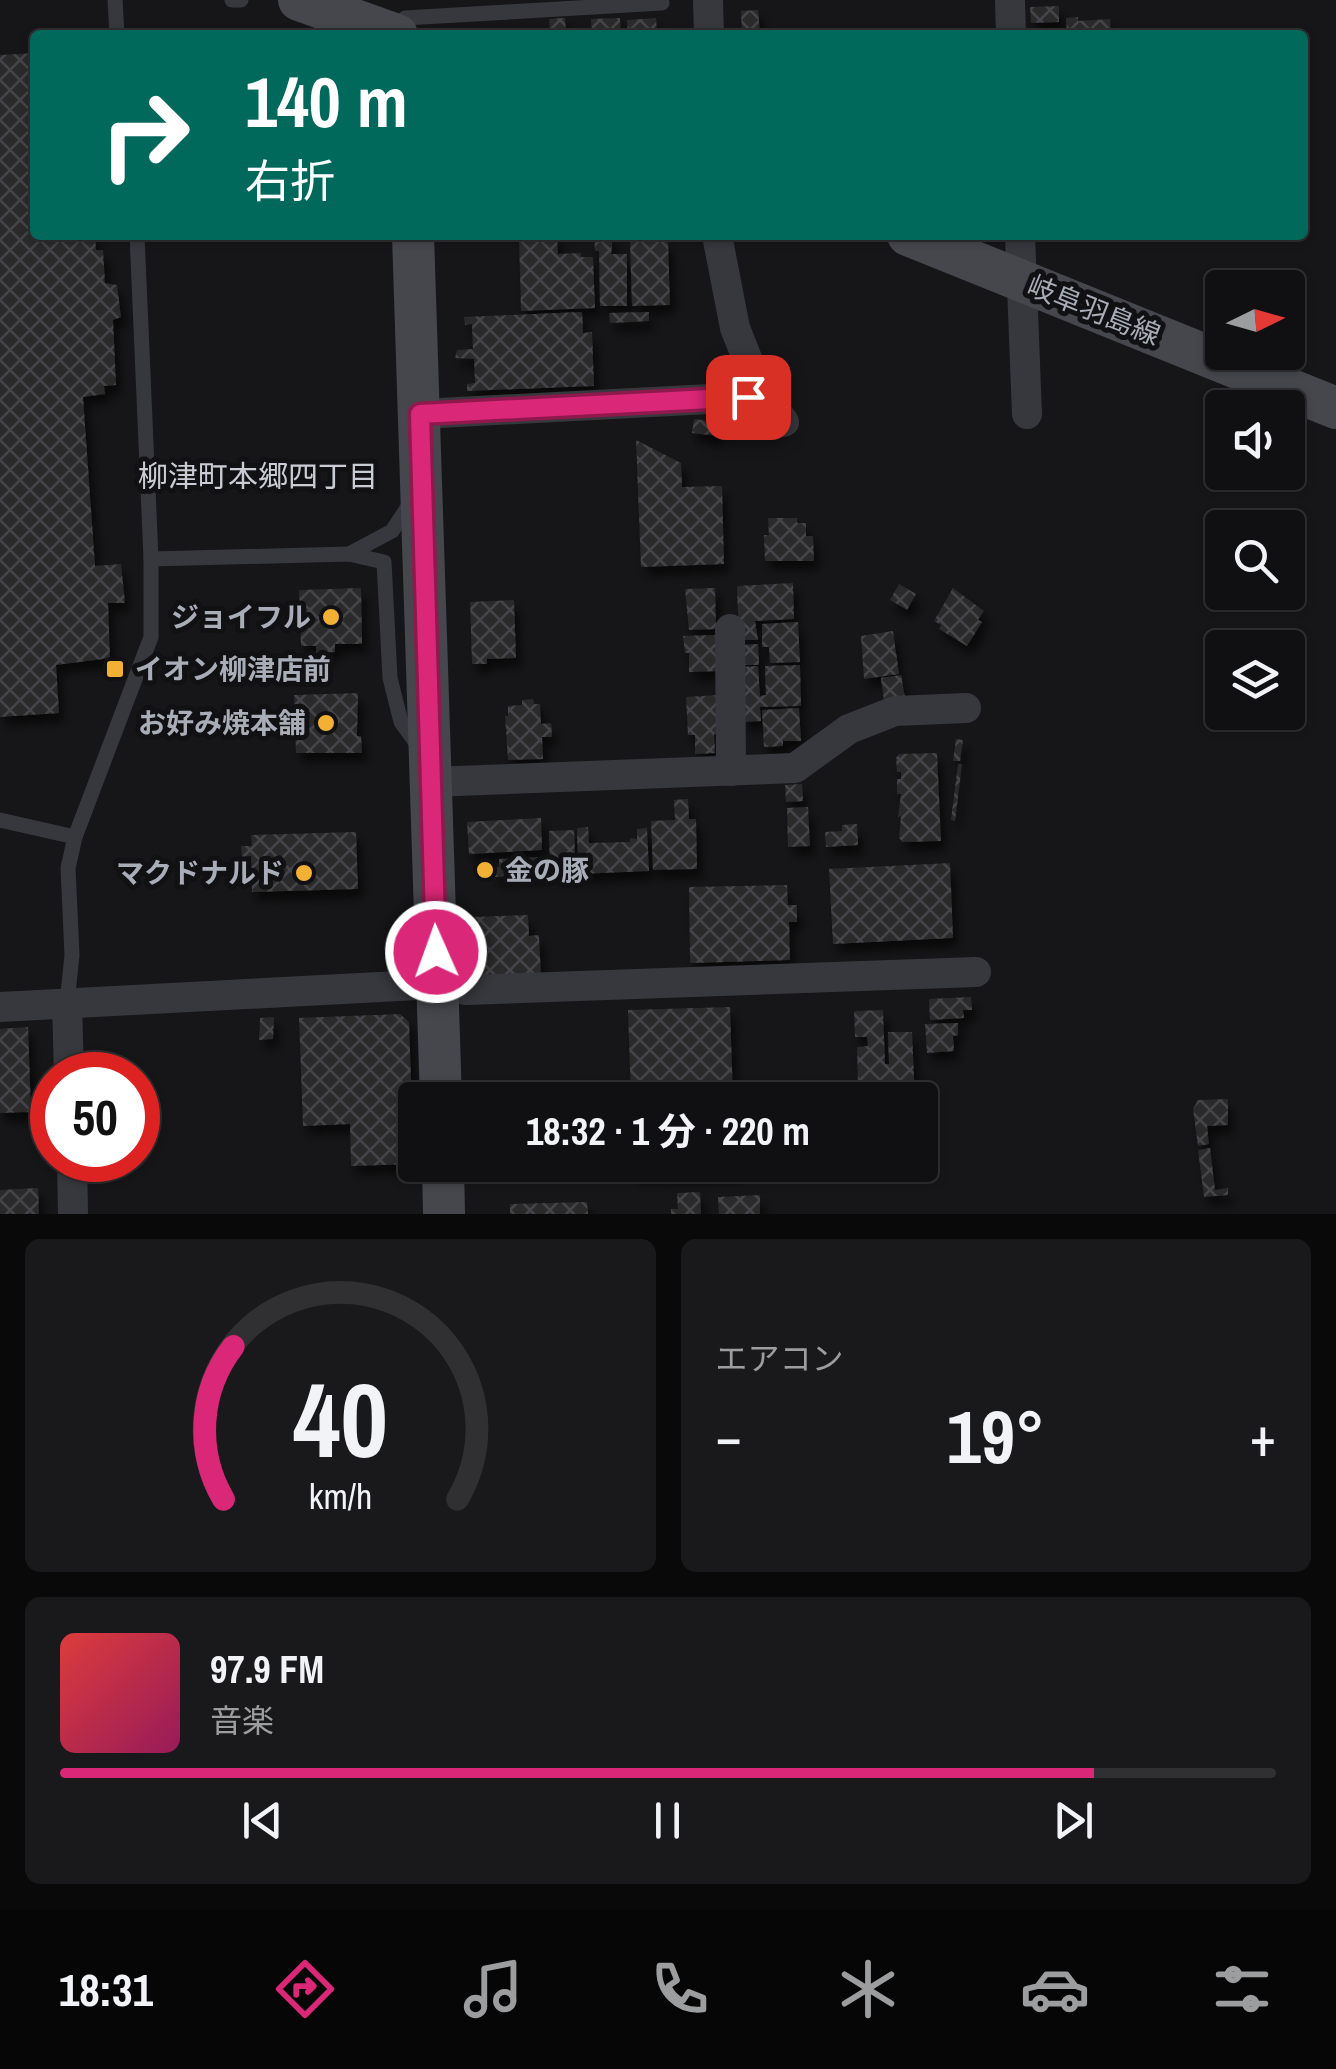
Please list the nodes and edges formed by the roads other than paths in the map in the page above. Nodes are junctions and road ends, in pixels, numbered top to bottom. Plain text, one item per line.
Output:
1 (115, 0) edge
2 (232, 0) edge
3 (241, 0) edge
4 (299, 0) edge
5 (708, 0) edge
6 (1010, 0) edge
7 (662, 3) dead end
8 (403, 22) edge
9 (117, 30) edge
10 (709, 30) edge
11 (1011, 30) edge
12 (137, 240) edge
13 (413, 240) edge
14 (718, 240) edge
15 (920, 240) edge
16 (1020, 240) edge
17 (760, 390) junction
18 (1336, 408) edge
19 (420, 414) junction
20 (1027, 414) dead end
21 (784, 422) dead end
22 (422, 472) junction
23 (349, 554) junction
24 (151, 559) junction
25 (730, 629) dead end
26 (966, 708) dead end
27 (430, 771) junction
28 (731, 771) junction
29 (0, 820) edge
30 (75, 837) junction
31 (976, 972) dead end
32 (437, 984) junction
33 (67, 1003) junction
34 (0, 1007) edge
35 (68, 1052) edge
36 (440, 1082) edge
37 (72, 1182) edge
38 (443, 1182) edge
39 (73, 1214) edge
40 (444, 1214) edge

1 - 9 lane
2 - 3 lane
4 - 8 main road
5 - 10 street
6 - 11 street
7 - 8 lane
12 - 24 lane
13 - 19 main road
14 - 17 street
15 - 18 main road, 岐阜羽島線, bridge
16 - 20 street
17 - 19 street
17 - 21 street
19 - 22 main road
22 - 23 lane
22 - 27 main road
23 - 24 lane
23 - 27 lane
24 - 30 lane
25 - 28 street
26 - 28 street
27 - 28 street
27 - 32 main road
29 - 30 lane
30 - 33 lane
31 - 32 street
32 - 33 street
32 - 36 main road
33 - 34 street
33 - 35 street
37 - 39 street
38 - 40 main road

